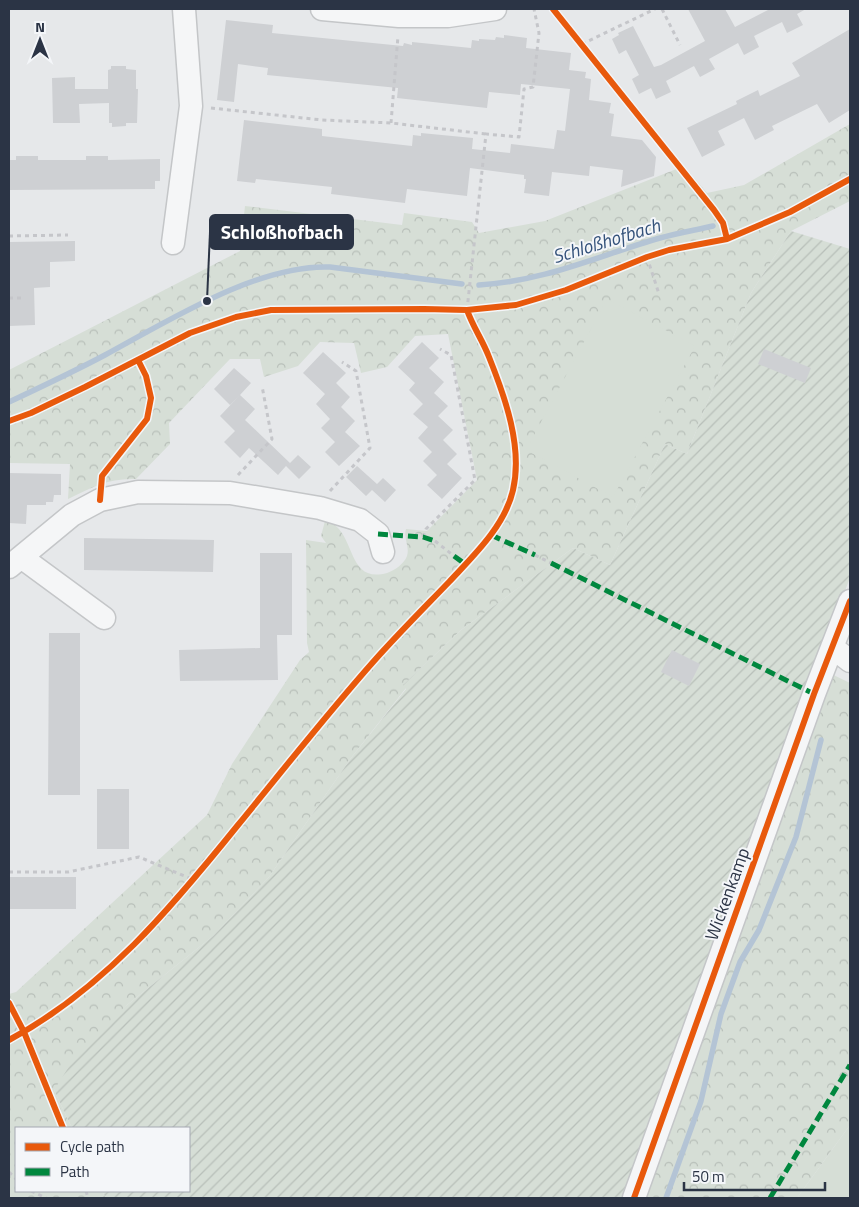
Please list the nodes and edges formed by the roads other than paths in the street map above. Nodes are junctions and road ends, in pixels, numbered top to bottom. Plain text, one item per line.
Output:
1 (184, 9) edge
2 (322, 9) edge
3 (495, 9) edge
4 (173, 243) dead end
5 (383, 552) dead end
6 (15, 562) edge
7 (850, 601) edge
8 (104, 618) dead end
9 (832, 647) junction
10 (850, 661) edge
11 (634, 1198) edge

1 - 4 street
2 - 3 street
5 - 6 street
6 - 8 street
7 - 9 street, Wickenkamp
9 - 10 street
9 - 11 street, Wickenkamp

